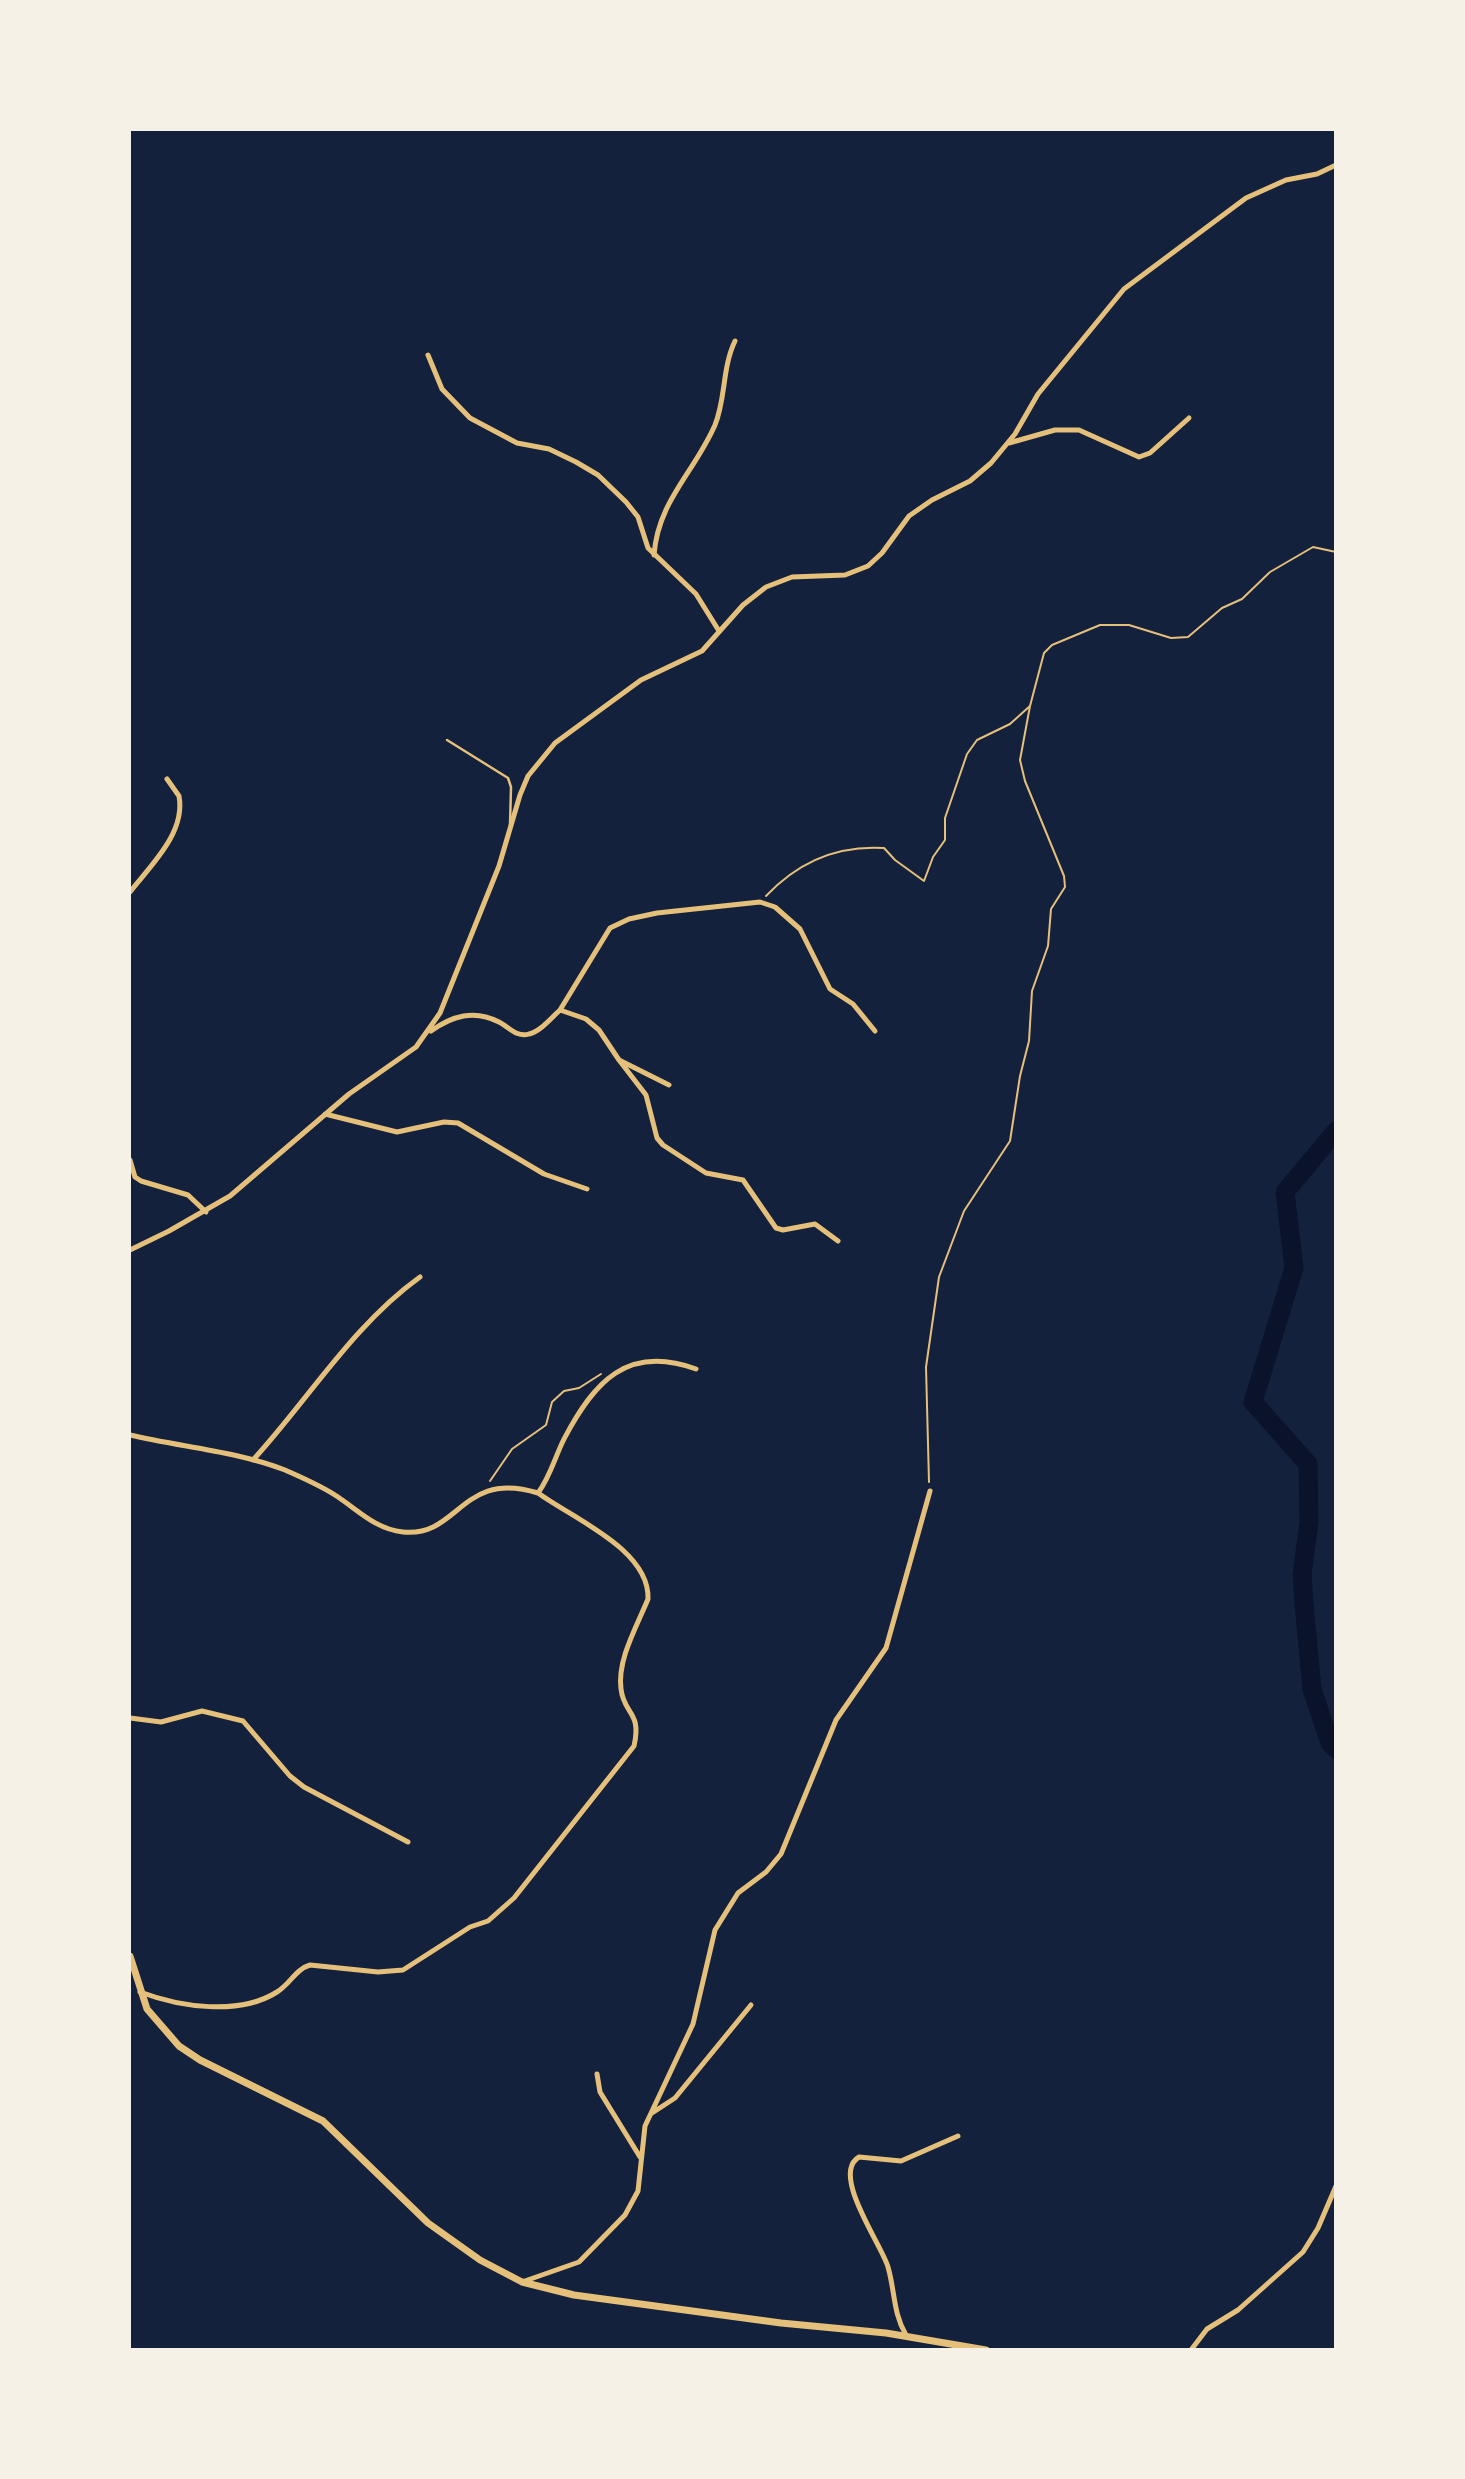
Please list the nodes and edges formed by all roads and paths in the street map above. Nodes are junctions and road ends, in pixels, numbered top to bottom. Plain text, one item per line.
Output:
1 (1335, 165) edge
2 (735, 341) dead end
3 (428, 355) dead end
4 (1189, 418) dead end
5 (1009, 443) junction
6 (1335, 552) edge
7 (654, 555) junction
8 (719, 631) junction
9 (1030, 706) junction
10 (447, 740) dead end
11 (167, 779) dead end
12 (511, 832) junction
13 (130, 892) edge
14 (760, 902) junction
15 (560, 1010) junction
16 (875, 1031) dead end
17 (428, 1033) junction
18 (619, 1060) junction
19 (669, 1085) dead end
20 (325, 1114) junction
21 (130, 1160) edge
22 (587, 1189) dead end
23 (206, 1212) junction
24 (838, 1241) dead end
25 (130, 1250) edge
26 (420, 1277) dead end
27 (696, 1369) dead end
28 (607, 1373) dead end
29 (130, 1435) edge
30 (253, 1460) junction
31 (485, 1491) junction
32 (930, 1491) joint
33 (538, 1493) junction
34 (130, 1718) edge
35 (408, 1842) dead end
36 (130, 1956) edge
37 (140, 1993) junction
38 (751, 2005) dead end
39 (597, 2074) dead end
40 (652, 2113) junction
41 (958, 2136) dead end
42 (640, 2157) junction
43 (1335, 2186) edge
44 (522, 2282) junction
45 (906, 2336) junction
46 (986, 2350) edge
47 (1191, 2350) edge

1 - 5 street
2 - 7 street
3 - 7 street
4 - 5 street
5 - 8 street
6 - 9 path
7 - 8 street
8 - 12 street
9 - 14 path
9 - 32 path
10 - 12 lane
11 - 13 street
12 - 17 street
14 - 15 street
14 - 16 street
15 - 17 street
15 - 18 street
17 - 20 street
18 - 19 street
18 - 24 street
20 - 22 street
20 - 23 street
21 - 23 street
23 - 25 street
26 - 30 street
27 - 33 street
28 - 31 path
29 - 30 street
30 - 31 street
31 - 33 street
32 - 40 street
33 - 37 street
34 - 35 street
36 - 37 street
37 - 44 street
38 - 40 street
39 - 42 street
40 - 42 street
41 - 45 street
42 - 44 street
43 - 47 street
44 - 45 street
45 - 46 street

